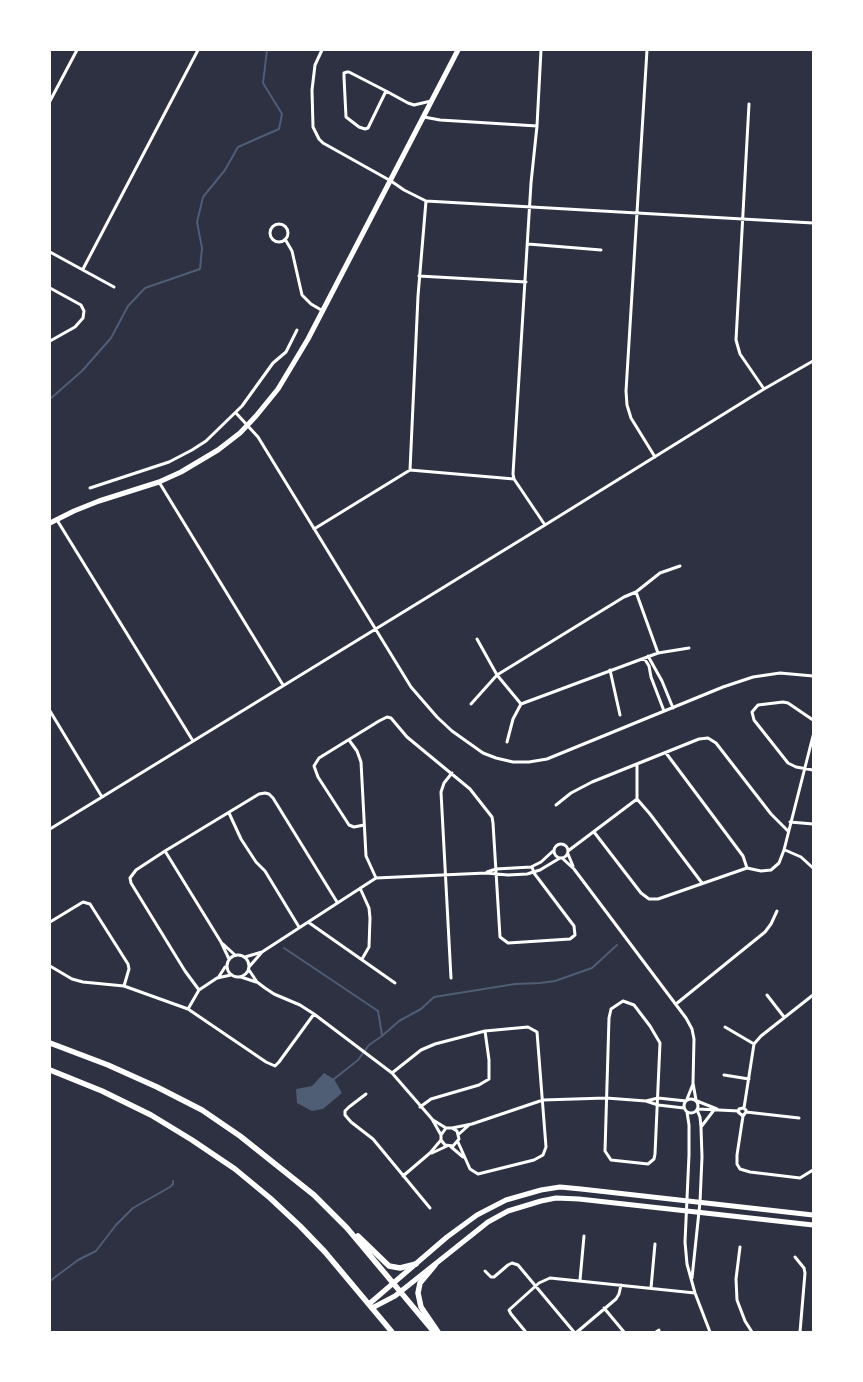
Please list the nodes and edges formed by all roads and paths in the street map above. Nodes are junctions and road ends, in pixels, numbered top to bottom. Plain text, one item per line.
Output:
1 (77, 50) edge
2 (198, 50) edge
3 (322, 50) edge
4 (458, 50) edge
5 (541, 50) edge
6 (647, 50) edge
7 (386, 92) junction
8 (50, 101) edge
9 (432, 101) junction
10 (749, 104) dead end
11 (424, 117) junction
12 (537, 126) junction
13 (391, 181) junction
14 (426, 201) junction
15 (530, 207) junction
16 (637, 213) junction
17 (744, 219) junction
18 (813, 223) edge
19 (285, 239) junction
20 (528, 244) junction
21 (601, 250) dead end
22 (50, 252) edge
23 (82, 269) junction
24 (419, 276) junction
25 (526, 282) junction
26 (114, 287) dead end
27 (50, 288) edge
28 (323, 311) junction
29 (297, 330) dead end
30 (50, 341) edge
31 (813, 361) edge
32 (764, 389) junction
33 (236, 413) junction
34 (248, 425) junction
35 (655, 457) junction
36 (410, 470) junction
37 (514, 478) junction
38 (159, 482) junction
39 (90, 488) dead end
40 (57, 519) junction
41 (50, 523) edge
42 (545, 525) junction
43 (314, 528) junction
44 (680, 566) dead end
45 (636, 592) junction
46 (375, 629) junction
47 (477, 639) dead end
48 (689, 648) dead end
49 (658, 653) junction
50 (646, 657) junction
51 (610, 670) junction
52 (497, 675) junction
53 (813, 676) edge
54 (283, 685) junction
55 (471, 704) dead end
56 (521, 704) junction
57 (673, 708) junction
58 (50, 711) edge
59 (664, 711) junction
60 (620, 715) dead end
61 (812, 718) edge
62 (813, 736) edge
63 (349, 740) junction
64 (193, 741) junction
65 (507, 742) dead end
66 (666, 753) junction
67 (637, 765) junction
68 (804, 768) junction
69 (813, 770) edge
70 (452, 773) junction
71 (102, 797) junction
72 (637, 799) junction
73 (556, 805) dead end
74 (229, 813) junction
75 (790, 822) junction
76 (813, 824) edge
77 (364, 825) junction
78 (50, 829) edge
79 (788, 831) junction
80 (594, 832) junction
81 (577, 843) junction
82 (565, 845) junction
83 (553, 850) junction
84 (784, 850) junction
85 (165, 852) junction
86 (568, 852) junction
87 (561, 858) junction
88 (532, 867) junction
89 (747, 868) junction
90 (813, 868) edge
91 (496, 869) junction
92 (574, 869) junction
93 (534, 872) junction
94 (486, 873) junction
95 (446, 874) junction
96 (496, 874) junction
97 (376, 878) junction
98 (702, 883) junction
99 (360, 888) junction
100 (337, 902) junction
101 (777, 911) dead end
102 (50, 922) edge
103 (308, 922) junction
104 (299, 927) junction
105 (221, 942) junction
106 (262, 952) junction
107 (235, 955) junction
108 (245, 957) junction
109 (229, 959) junction
110 (362, 960) junction
111 (50, 966) edge
112 (226, 966) junction
113 (249, 968) junction
114 (231, 975) junction
115 (241, 977) junction
116 (217, 978) junction
117 (451, 978) dead end
118 (257, 982) junction
119 (395, 983) dead end
120 (124, 986) junction
121 (199, 990) junction
122 (768, 995) dead end
123 (813, 995) edge
124 (676, 1004) junction
125 (188, 1009) junction
126 (314, 1014) junction
127 (784, 1017) junction
128 (725, 1027) dead end
129 (485, 1031) junction
130 (50, 1043) edge
131 (754, 1044) junction
132 (50, 1070) edge
133 (392, 1073) junction
134 (724, 1075) dead end
135 (749, 1079) junction
136 (693, 1083) junction
137 (366, 1094) dead end
138 (606, 1098) junction
139 (658, 1098) junction
140 (544, 1100) junction
141 (686, 1100) junction
142 (696, 1100) junction
143 (646, 1101) junction
144 (658, 1105) junction
145 (420, 1106) junction
146 (684, 1108) junction
147 (744, 1108) junction
148 (698, 1109) junction
149 (716, 1110) junction
150 (738, 1111) junction
151 (687, 1112) junction
152 (746, 1112) junction
153 (743, 1116) junction
154 (799, 1118) dead end
155 (432, 1119) junction
156 (472, 1124) junction
157 (701, 1127) junction
158 (446, 1128) junction
159 (452, 1128) junction
160 (458, 1134) junction
161 (441, 1135) junction
162 (441, 1140) junction
163 (458, 1142) junction
164 (449, 1146) junction
165 (430, 1153) junction
166 (464, 1157) junction
167 (813, 1170) edge
168 (403, 1176) junction
169 (688, 1200) junction
170 (700, 1202) junction
171 (430, 1208) dead end
172 (687, 1211) junction
173 (699, 1212) junction
174 (813, 1215) edge
175 (813, 1225) edge
176 (347, 1228) junction
177 (584, 1236) dead end
178 (655, 1244) dead end
179 (740, 1247) dead end
180 (795, 1257) dead end
181 (416, 1264) junction
182 (435, 1265) junction
183 (485, 1271) dead end
184 (580, 1280) junction
185 (691, 1281) junction
186 (394, 1284) junction
187 (621, 1285) junction
188 (535, 1286) junction
189 (651, 1288) junction
190 (401, 1292) junction
191 (695, 1293) junction
192 (371, 1306) junction
193 (604, 1308) junction
194 (525, 1331) edge
195 (392, 1332) edge
196 (434, 1332) edge
197 (438, 1332) edge
198 (575, 1332) edge
199 (624, 1332) edge
200 (710, 1332) edge
201 (752, 1332) edge
202 (800, 1332) edge

1 - 8 street
2 - 23 street
3 - 13 street
4 - 9 main road
5 - 12 street
6 - 16 street
7 - 7 street
7 - 9 street
9 - 11 main road
10 - 17 street
11 - 12 street
11 - 13 main road
12 - 15 street
13 - 14 street
13 - 28 main road
14 - 15 street
14 - 24 street
15 - 16 street
15 - 20 street
16 - 17 street
16 - 35 street
17 - 18 street
17 - 32 street
19 - 19 street
19 - 28 street
20 - 21 street
20 - 25 street
22 - 23 street
23 - 26 street
24 - 25 street
24 - 36 street
25 - 37 street
27 - 30 street
28 - 34 main road
29 - 33 street
31 - 32 street
32 - 35 street
33 - 34 street
33 - 39 street
34 - 38 main road
34 - 43 street
35 - 42 street
36 - 37 street
36 - 43 street
37 - 42 street
38 - 40 main road
38 - 54 street
40 - 41 main road
40 - 64 street
42 - 46 street
43 - 46 street
44 - 45 street
45 - 49 street
45 - 52 street
46 - 54 street
46 - 59 street
47 - 52 street
48 - 49 street
49 - 50 street
50 - 51 street
50 - 57 street
50 - 59 street
51 - 56 street
51 - 60 street
52 - 55 street
52 - 56 street
53 - 57 street
54 - 64 street
56 - 65 street
57 - 59 street
58 - 71 street
61 - 68 street
62 - 68 street
63 - 70 street
63 - 77 street
63 - 77 street
64 - 71 street
66 - 67 street
66 - 79 street
66 - 89 street
67 - 72 street
67 - 73 street
68 - 69 street
68 - 75 street
70 - 91 street
70 - 95 street
71 - 78 street
72 - 80 street
72 - 98 street
74 - 85 street
74 - 100 street
74 - 104 street
75 - 76 street
75 - 79 street
77 - 97 street
79 - 84 street
80 - 81 street
80 - 98 street
81 - 82 street
81 - 86 street
82 - 83 street
82 - 86 street
83 - 87 street
83 - 88 street
84 - 89 street
84 - 90 street
85 - 105 street
85 - 121 street
86 - 87 street
86 - 92 street
87 - 92 street
87 - 93 street
88 - 91 street
88 - 93 street
89 - 98 street
91 - 94 street
91 - 96 street
92 - 124 street
93 - 96 street
93 - 96 street
94 - 95 street
94 - 96 street
95 - 97 street
95 - 117 street
97 - 99 street
99 - 100 street
99 - 110 street
100 - 103 street
101 - 124 street
102 - 120 street
103 - 104 street
103 - 110 street
104 - 106 street
105 - 107 street
105 - 109 street
106 - 108 street
106 - 113 street
107 - 108 street
107 - 109 street
108 - 113 street
109 - 112 street
110 - 119 street
111 - 120 street
112 - 114 street
112 - 116 street
113 - 115 street
113 - 118 street
114 - 115 street
114 - 116 street
115 - 118 street
116 - 121 street
118 - 126 street
120 - 125 street
121 - 125 street
122 - 127 street
123 - 127 street
124 - 136 street
125 - 126 street
126 - 133 street
127 - 131 street
128 - 131 street
129 - 133 street
129 - 140 street
129 - 145 street
130 - 176 main road
131 - 135 street
132 - 192 main road
133 - 145 street
134 - 135 street
135 - 147 street
136 - 141 street
136 - 142 street
137 - 168 street
138 - 139 street
138 - 140 street
138 - 143 street
138 - 144 street
139 - 141 street
139 - 143 street
139 - 144 street
140 - 156 street
140 - 166 street
141 - 142 street
141 - 146 street
142 - 148 street
142 - 149 street
143 - 144 street
144 - 146 street
145 - 155 street
146 - 151 street
147 - 150 street
147 - 152 street
148 - 149 street
148 - 151 street
148 - 157 street
149 - 150 street
149 - 157 street
150 - 153 street
151 - 169 street
152 - 153 street
152 - 154 street
153 - 167 street
155 - 158 street
155 - 161 street
156 - 159 street
156 - 160 street
157 - 170 street
158 - 159 street
158 - 161 street
159 - 160 street
160 - 163 street
161 - 162 street
162 - 164 street
162 - 165 street
163 - 164 street
163 - 166 street
164 - 165 street
164 - 166 street
165 - 168 street
168 - 171 street
169 - 170 main road
169 - 172 street
169 - 181 main road
170 - 173 street
170 - 174 main road
172 - 173 main road
172 - 182 main road
172 - 185 street
173 - 175 main road
173 - 185 street
176 - 181 main road
176 - 186 main road
177 - 184 street
178 - 189 street
179 - 201 street
180 - 202 street
181 - 186 main road
182 - 190 main road
182 - 197 main road
183 - 188 street
184 - 187 street
184 - 188 street
185 - 191 street
186 - 190 main road
186 - 192 main road
187 - 189 street
187 - 193 street
188 - 194 street
188 - 198 street
189 - 191 street
190 - 192 main road
190 - 196 main road
191 - 200 street
192 - 195 main road
193 - 198 street
193 - 199 street

